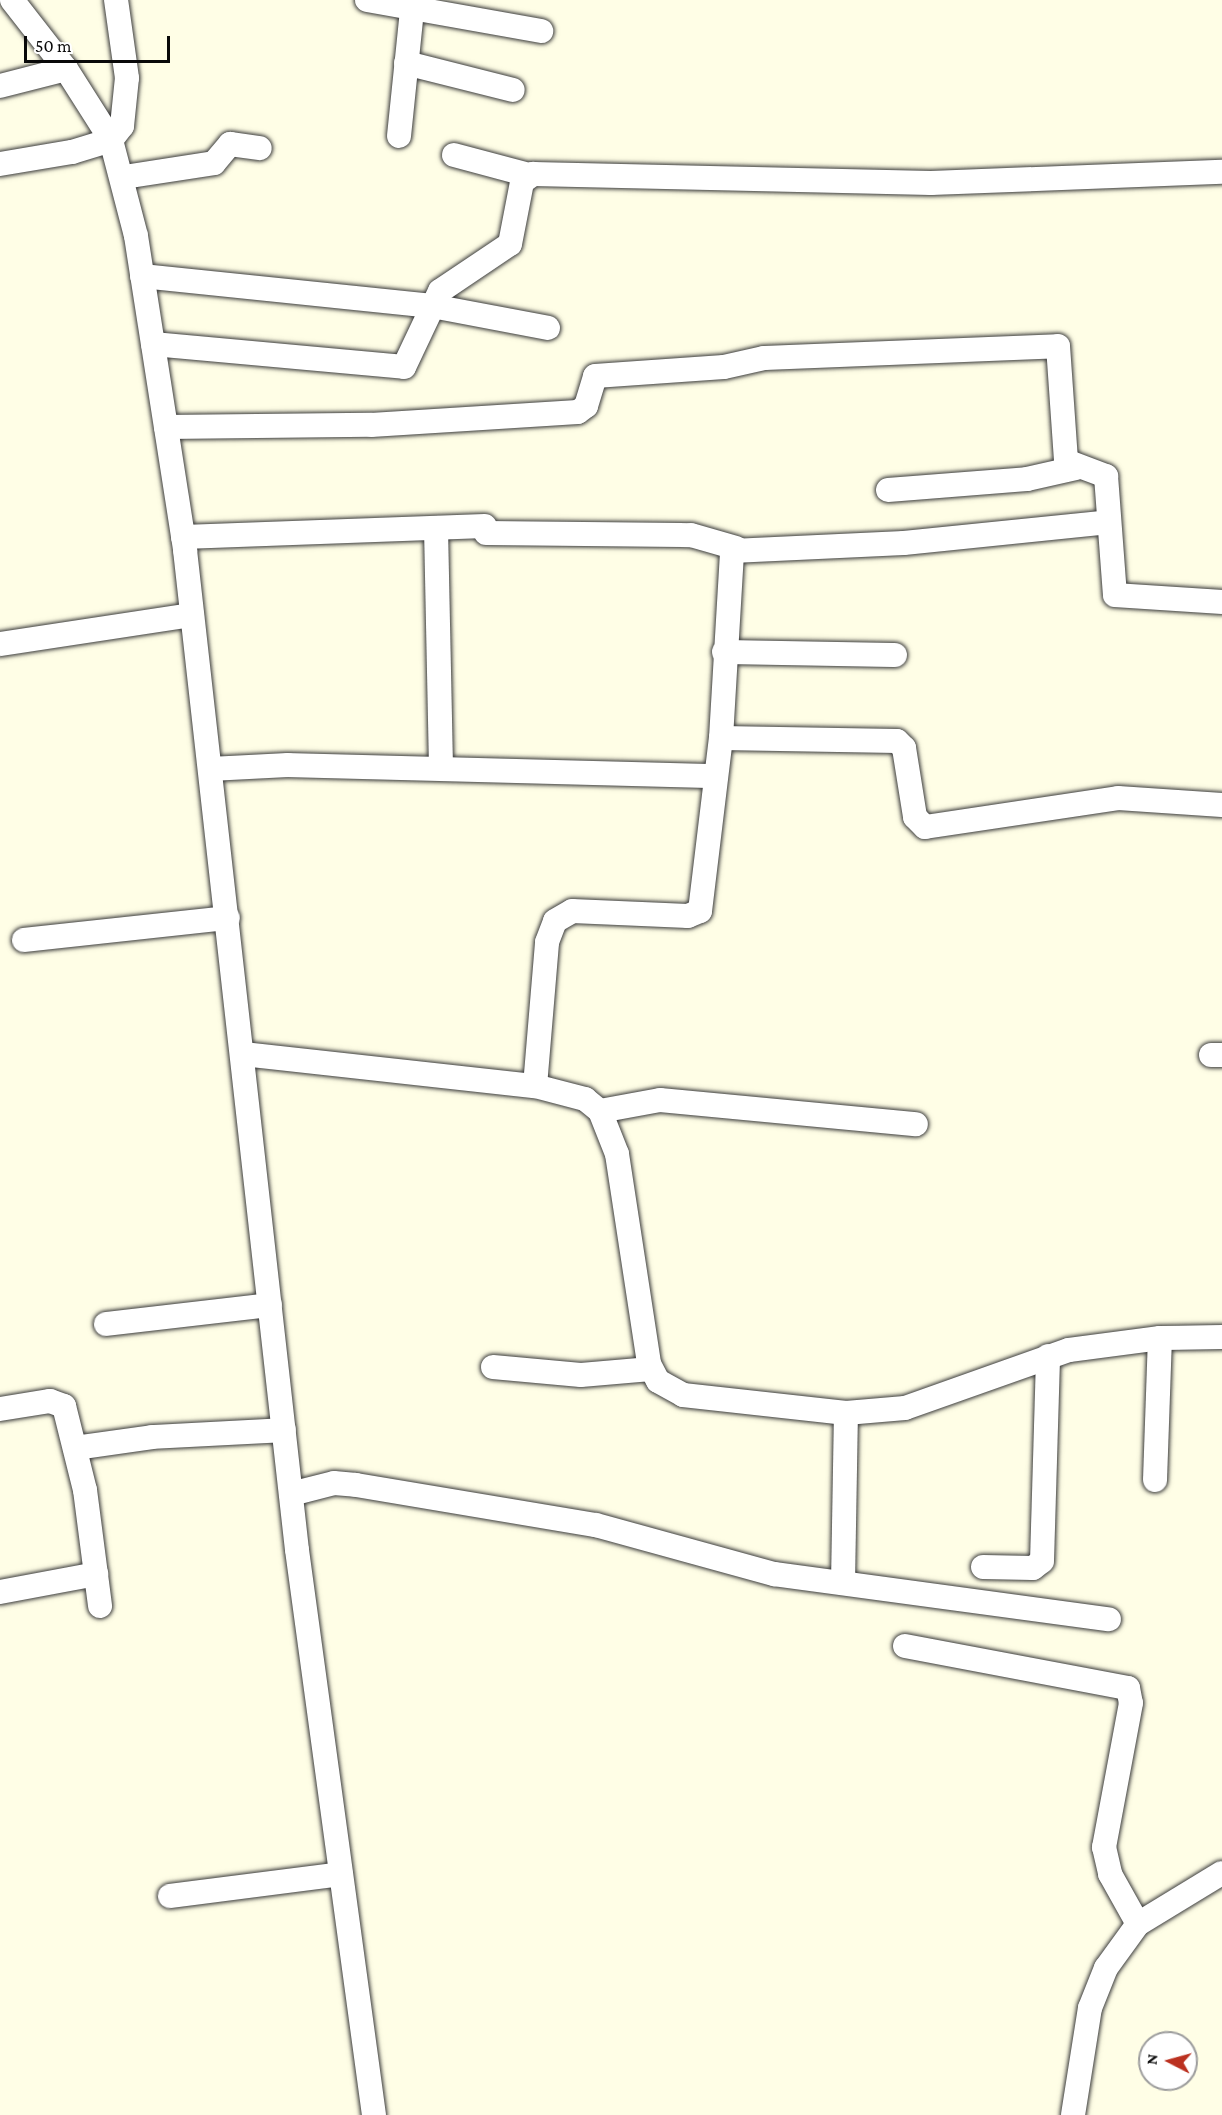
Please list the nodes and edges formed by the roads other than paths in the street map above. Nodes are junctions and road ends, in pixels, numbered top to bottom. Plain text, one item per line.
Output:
1 (12, 0) edge
2 (116, 0) edge
3 (367, 0) edge
4 (413, 4) edge
5 (541, 31) dead end
6 (406, 63) junction
7 (66, 69) junction
8 (0, 86) edge
9 (513, 90) dead end
10 (399, 136) dead end
11 (111, 140) junction
12 (260, 148) dead end
13 (454, 155) dead end
14 (0, 164) edge
15 (1222, 172) edge
16 (529, 175) junction
17 (124, 177) junction
18 (142, 276) junction
19 (432, 306) junction
20 (548, 328) dead end
21 (153, 344) junction
22 (165, 427) junction
23 (1076, 468) junction
24 (888, 490) dead end
25 (1109, 522) junction
26 (436, 528) junction
27 (183, 537) junction
28 (736, 548) junction
29 (1222, 603) edge
30 (192, 615) junction
31 (0, 644) edge
32 (724, 652) junction
33 (895, 655) dead end
34 (721, 738) junction
35 (441, 768) junction
36 (210, 769) junction
37 (716, 776) junction
38 (1222, 805) edge
39 (228, 918) junction
40 (24, 940) dead end
41 (243, 1054) junction
42 (535, 1086) junction
43 (600, 1111) junction
44 (916, 1124) dead end
45 (270, 1305) junction
46 (106, 1324) dead end
47 (1222, 1337) edge
48 (1160, 1338) junction
49 (1048, 1356) junction
50 (493, 1367) dead end
51 (651, 1369) junction
52 (0, 1409) edge
53 (846, 1413) junction
54 (284, 1430) junction
55 (75, 1448) junction
56 (1155, 1480) dead end
57 (291, 1494) junction
58 (982, 1567) dead end
59 (96, 1574) junction
60 (843, 1583) junction
61 (0, 1592) edge
62 (100, 1606) dead end
63 (1109, 1619) dead end
64 (905, 1646) dead end
65 (1222, 1873) edge
66 (341, 1874) junction
67 (170, 1896) dead end
68 (1138, 1924) junction
69 (374, 2115) edge
70 (1073, 2115) edge

1 - 7 street
2 - 11 street
3 - 4 street
4 - 5 street
4 - 6 street
6 - 9 street
6 - 10 street
7 - 8 street
7 - 11 street
11 - 14 street
11 - 17 street
12 - 17 street
13 - 16 street
15 - 16 street
16 - 19 street
17 - 18 street
18 - 19 street
18 - 21 street
19 - 20 street
19 - 21 street
21 - 22 street
22 - 23 street
22 - 27 street
23 - 24 street
23 - 25 street
25 - 28 street
25 - 29 street
26 - 27 street
26 - 28 street
26 - 35 street
27 - 30 street
28 - 32 street
30 - 31 street
30 - 36 street
32 - 33 street
32 - 34 street
34 - 37 street
34 - 38 street
35 - 36 street
35 - 37 street
36 - 39 street
37 - 42 street
39 - 40 street
39 - 41 street
41 - 42 street
41 - 45 street
42 - 43 street
43 - 44 street
43 - 51 street
45 - 46 street
45 - 54 street
47 - 48 street
48 - 49 street
48 - 56 street
49 - 53 street
49 - 58 street
50 - 51 street
51 - 53 street
52 - 55 street
53 - 60 street
54 - 55 street
54 - 57 street
55 - 59 street
57 - 60 street
57 - 66 street
59 - 61 street
59 - 62 street
60 - 63 street
64 - 68 street
65 - 68 street
66 - 67 street
66 - 69 street
68 - 70 street

